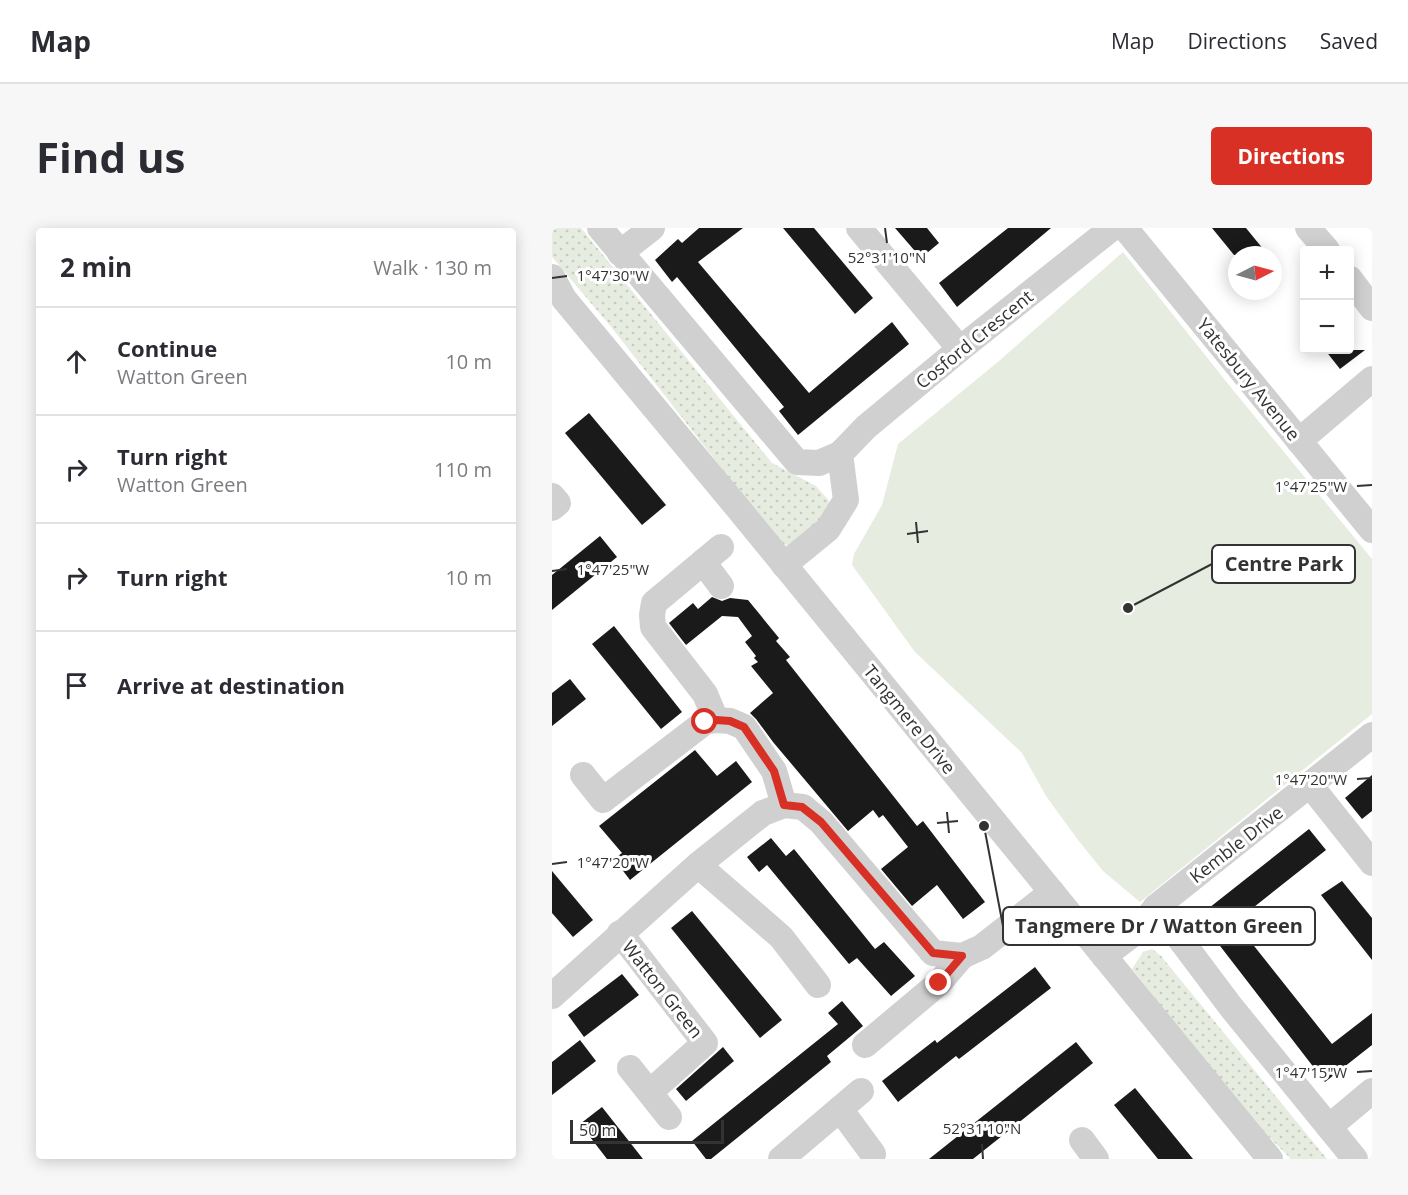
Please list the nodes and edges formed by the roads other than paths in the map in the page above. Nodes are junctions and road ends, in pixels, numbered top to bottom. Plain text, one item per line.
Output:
1 (600, 228) edge
2 (652, 228) edge
3 (859, 228) edge
4 (1112, 228) edge
5 (1125, 228) edge
6 (1308, 228) edge
7 (1323, 246) edge
8 (620, 253) junction
9 (552, 277) edge
10 (1354, 284) edge
11 (558, 304) edge
12 (1372, 308) edge
13 (960, 349) junction
14 (1372, 380) edge
15 (1299, 441) junction
16 (840, 454) junction
17 (552, 496) edge
18 (552, 508) edge
19 (1372, 530) edge
20 (784, 565) junction
21 (721, 586) dead end
22 (716, 720) junction
23 (1372, 735) edge
24 (583, 775) dead end
25 (1310, 785) junction
26 (784, 805) junction
27 (1372, 863) edge
28 (698, 866) junction
29 (1052, 892) junction
30 (1156, 908) junction
31 (620, 933) junction
32 (962, 956) junction
33 (1104, 956) junction
34 (818, 985) dead end
35 (554, 989) edge
36 (865, 1045) dead end
37 (630, 1068) dead end
38 (861, 1091) dead end
39 (1372, 1091) edge
40 (650, 1092) junction
41 (840, 1109) junction
42 (669, 1117) dead end
43 (1329, 1127) junction
44 (873, 1154) dead end
45 (781, 1159) edge
46 (1270, 1159) edge
47 (1355, 1159) edge

1 - 8 street, Cosford Crescent
2 - 8 street
3 - 13 street
4 - 13 street, Cosford Crescent
5 - 15 street, Yatesbury Avenue
6 - 7 street
8 - 16 street, Cosford Crescent
9 - 11 street, Tangmere Drive
10 - 12 street
11 - 20 street, Tangmere Drive
13 - 16 street, Cosford Crescent
14 - 15 street
15 - 19 street, Yatesbury Avenue
16 - 20 street
17 - 18 street
20 - 29 street, Tangmere Drive
21 - 22 street
22 - 24 street
22 - 26 street
23 - 25 street, Kemble Drive
25 - 27 street
25 - 30 street, Kemble Drive
26 - 28 street, Watton Green
26 - 32 street
28 - 31 street, Watton Green
28 - 34 street
29 - 32 street
29 - 33 street, Tangmere Drive
30 - 33 street, Kemble Drive
30 - 43 street
31 - 35 street, Watton Green
31 - 40 street, Watton Green
32 - 36 street
33 - 46 street, Tangmere Drive
37 - 40 street
38 - 41 street
39 - 43 street
40 - 42 street
41 - 44 street
41 - 45 street
43 - 47 street

